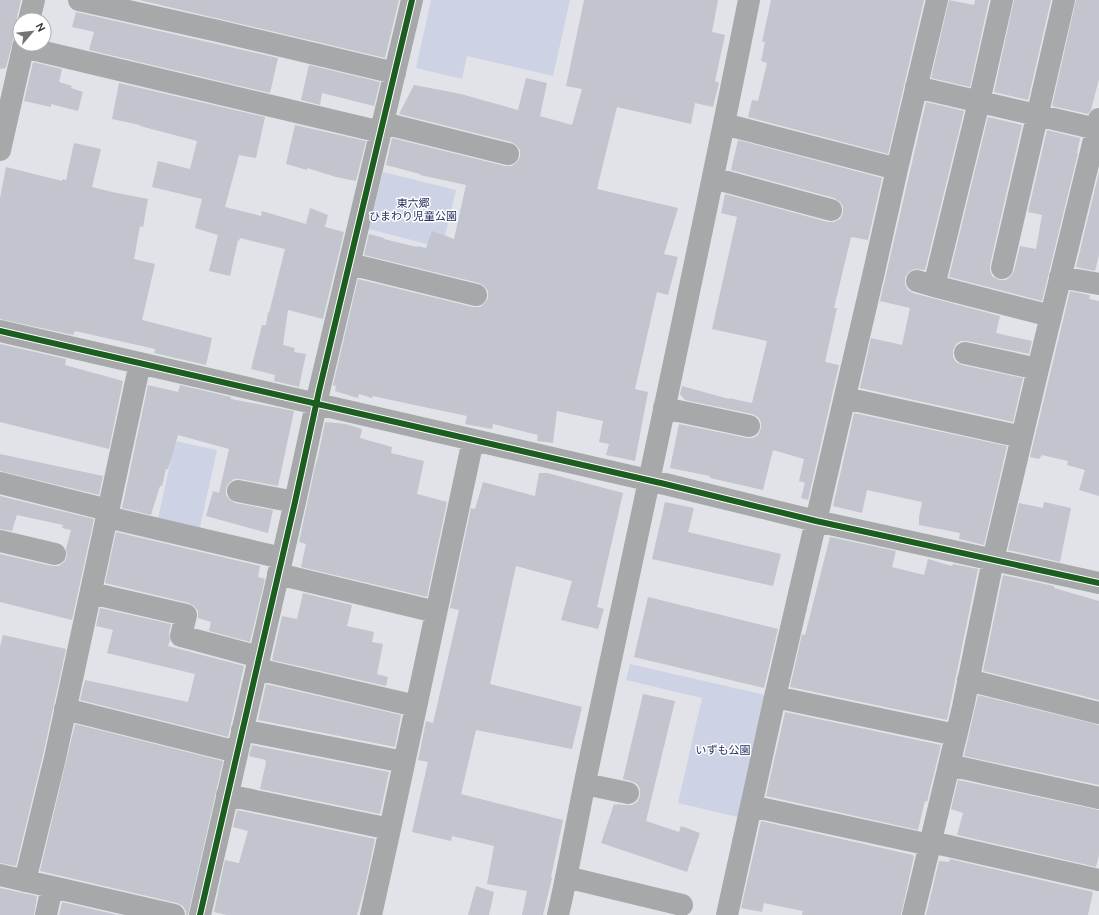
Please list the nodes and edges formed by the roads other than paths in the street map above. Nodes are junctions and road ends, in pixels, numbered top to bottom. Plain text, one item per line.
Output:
1 (34, 0) edge
2 (79, 0) edge
3 (412, 0) edge
4 (749, 0) edge
5 (937, 0) edge
6 (1002, 0) edge
7 (1064, 0) edge
8 (31, 12) edge
9 (22, 52) edge
10 (49, 52) edge
11 (395, 73) junction
12 (916, 87) junction
13 (979, 102) junction
14 (1037, 115) junction
15 (724, 124) junction
16 (382, 128) junction
17 (1097, 134) edge
18 (0, 150) edge
19 (508, 154) dead end
20 (897, 169) junction
21 (713, 178) junction
22 (831, 210) dead end
23 (350, 264) junction
24 (1002, 268) dead end
25 (1060, 277) junction
26 (1099, 284) edge
27 (476, 295) dead end
28 (1051, 316) junction
29 (0, 331) edge
30 (965, 353) dead end
31 (140, 363) junction
32 (1038, 369) junction
33 (845, 398) junction
34 (317, 404) junction
35 (664, 408) junction
36 (749, 426) dead end
37 (1022, 437) junction
38 (473, 440) junction
39 (649, 481) junction
40 (0, 483) edge
41 (238, 491) dead end
42 (295, 502) junction
43 (108, 514) junction
44 (816, 522) junction
45 (0, 541) edge
46 (56, 554) dead end
47 (993, 560) junction
48 (280, 566) junction
49 (1099, 583) edge
50 (91, 593) junction
51 (436, 612) junction
52 (258, 663) junction
53 (968, 680) junction
54 (775, 697) junction
55 (416, 706) junction
56 (65, 709) junction
57 (1099, 713) edge
58 (242, 730) junction
59 (956, 735) junction
60 (237, 752) junction
61 (404, 762) junction
62 (949, 765) junction
63 (585, 784) junction
64 (628, 793) dead end
65 (227, 795) junction
66 (1099, 798) edge
67 (751, 806) junction
68 (390, 829) junction
69 (930, 843) junction
70 (0, 875) edge
71 (566, 877) junction
72 (1099, 880) edge
73 (25, 881) junction
74 (52, 887) junction
75 (682, 905) dead end
76 (46, 915) edge
77 (174, 915) edge
78 (200, 915) edge
79 (371, 915) edge
80 (558, 915) edge
81 (727, 915) edge
82 (913, 915) edge

1 - 8 street
2 - 11 street
3 - 11 street
4 - 15 street
5 - 12 street
6 - 13 street
7 - 14 street
9 - 18 street
10 - 16 street
11 - 16 street
12 - 13 street
12 - 20 street
13 - 14 street
13 - 28 street
14 - 17 street
14 - 24 street
15 - 20 street
15 - 21 street
16 - 19 street
16 - 23 street
17 - 25 street
20 - 33 street
21 - 22 street
21 - 35 street
23 - 27 street
23 - 34 street
25 - 26 street
25 - 28 street
28 - 32 street
29 - 31 street
30 - 32 street
31 - 34 street
31 - 43 street
32 - 37 street
33 - 37 street
33 - 44 street
34 - 38 street
34 - 42 street
35 - 36 street
35 - 39 street
37 - 47 street
38 - 39 street
38 - 51 street
39 - 44 street
39 - 63 street
40 - 43 street
41 - 42 street
42 - 48 street
43 - 48 street
43 - 50 street
44 - 47 street
44 - 54 street
45 - 46 street
47 - 49 street
47 - 53 street
48 - 51 street
48 - 52 street
50 - 52 street
50 - 56 street
51 - 55 street
52 - 55 street
52 - 58 street
53 - 57 street
53 - 59 street
54 - 59 street
54 - 67 street
55 - 61 street
56 - 60 street
56 - 73 street
58 - 60 street
58 - 61 street
59 - 62 street
60 - 65 street
61 - 68 street
62 - 66 street
62 - 69 street
63 - 64 street
63 - 71 street
65 - 68 street
65 - 78 street
67 - 69 street
67 - 81 street
68 - 79 street
69 - 72 street
69 - 82 street
70 - 73 street
71 - 75 street
71 - 80 street
73 - 74 street
74 - 76 street
74 - 77 street

